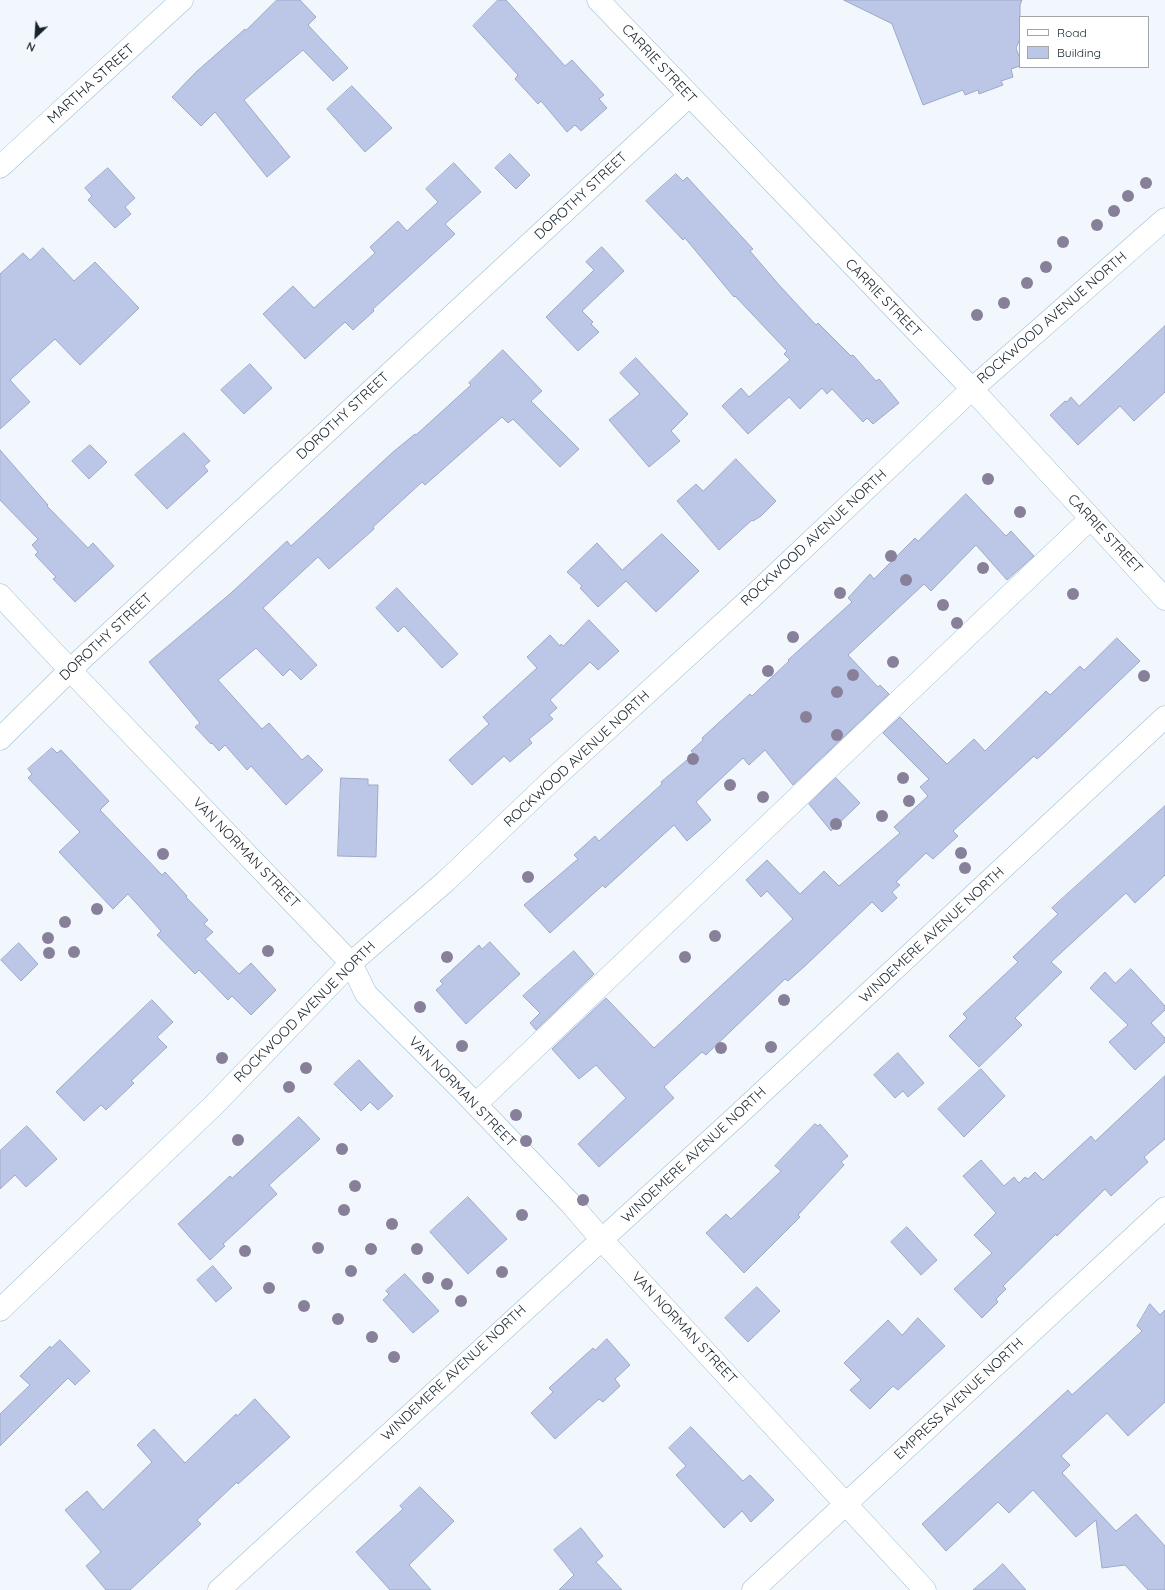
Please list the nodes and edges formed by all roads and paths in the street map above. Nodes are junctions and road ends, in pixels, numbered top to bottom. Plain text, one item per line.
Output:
1 (182, 0) edge
2 (598, 0) edge
3 (688, 96) junction
4 (0, 167) edge
5 (1165, 219) edge
6 (972, 389) junction
7 (1090, 519) junction
8 (0, 595) edge
9 (1165, 599) edge
10 (70, 670) junction
11 (1165, 717) edge
12 (0, 739) edge
13 (351, 963) junction
14 (476, 1104) junction
15 (1165, 1208) edge
16 (602, 1240) junction
17 (0, 1310) edge
18 (846, 1504) junction
19 (219, 1590) edge
20 (753, 1590) edge
21 (925, 1590) edge

1 - 4 street, MARTHA STREET
2 - 3 street, CARRIE STREET
3 - 6 street, CARRIE STREET
3 - 10 street, DOROTHY STREET
5 - 6 street, ROCKWOOD AVENUE NORTH
6 - 7 street, CARRIE STREET
6 - 13 street, ROCKWOOD AVENUE NORTH
7 - 9 street, CARRIE STREET
7 - 14 street
8 - 10 street, VAN NORMAN STREET
10 - 12 street, DOROTHY STREET
10 - 13 street, VAN NORMAN STREET
11 - 16 street, WINDEMERE AVENUE NORTH
13 - 14 street, VAN NORMAN STREET
13 - 17 street, ROCKWOOD AVENUE NORTH
14 - 16 street, VAN NORMAN STREET
15 - 18 street, EMPRESS AVENUE NORTH
16 - 18 street, VAN NORMAN STREET
16 - 19 street, WINDEMERE AVENUE NORTH
18 - 20 street, EMPRESS AVENUE NORTH
18 - 21 street, VAN NORMAN STREET

